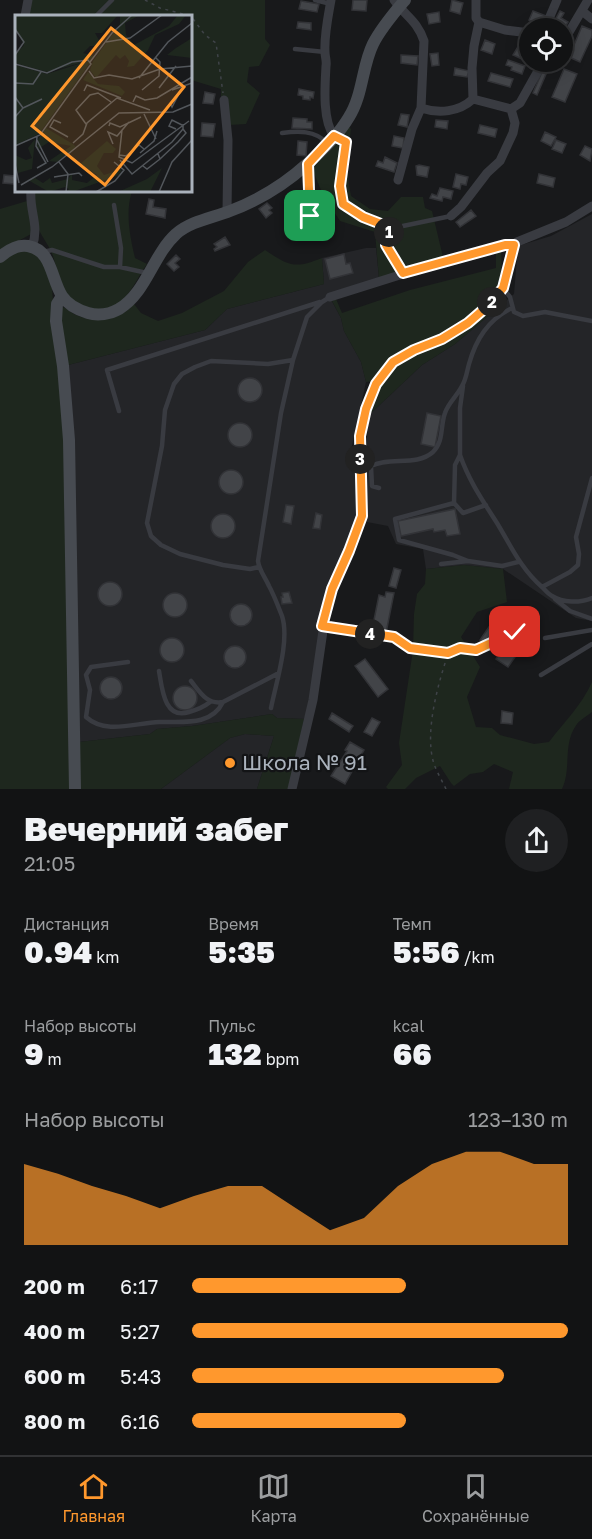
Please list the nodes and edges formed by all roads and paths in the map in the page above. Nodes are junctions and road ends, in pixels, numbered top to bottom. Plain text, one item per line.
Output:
1 (28, 0) edge
2 (112, 0) edge
3 (145, 0) edge
4 (315, 0) edge
5 (476, 0) edge
6 (557, 0) edge
7 (588, 0) edge
8 (331, 2) edge
9 (400, 2) edge
10 (582, 11) junction
11 (25, 15) edge
12 (97, 15) edge
13 (187, 15) edge
14 (192, 17) edge
15 (549, 18) edge
16 (592, 19) edge
17 (479, 22) junction
18 (573, 26) edge
19 (519, 32) edge
20 (295, 49) dead end
21 (325, 52) junction
22 (537, 72) edge
23 (473, 99) junction
24 (224, 100) joint
25 (422, 108) junction
26 (511, 109) junction
27 (282, 133) dead end
28 (331, 139) junction
29 (308, 164) junction
30 (398, 180) dead end
31 (31, 192) edge
32 (592, 196) edge
33 (592, 204) edge
34 (114, 205) dead end
35 (227, 212) junction
36 (310, 216) dead end
37 (452, 216) joint
38 (389, 231) junction
39 (514, 245) junction
40 (37, 250) junction
41 (0, 257) edge
42 (120, 267) junction
43 (148, 273) junction
44 (403, 273) junction
45 (503, 288) junction
46 (62, 296) junction
47 (326, 299) junction
48 (512, 308) junction
49 (592, 321) edge
50 (293, 360) junction
51 (463, 386) junction
52 (119, 411) dead end
53 (460, 455) junction
54 (592, 478) edge
55 (379, 488) dead end
56 (454, 503) junction
57 (486, 506) junction
58 (468, 561) junction
59 (518, 561) junction
60 (441, 564) dead end
61 (259, 567) junction
62 (542, 587) junction
63 (553, 597) junction
64 (592, 598) edge
65 (592, 619) edge
66 (322, 626) junction
67 (592, 630) edge
68 (394, 637) joint
69 (545, 638) joint
70 (592, 644) edge
71 (448, 653) junction
72 (128, 662) dead end
73 (159, 671) dead end
74 (277, 674) junction
75 (541, 675) dead end
76 (191, 681) dead end
77 (210, 702) junction
78 (223, 702) junction
79 (271, 708) dead end
80 (75, 789) edge
81 (292, 789) edge
82 (446, 789) edge

1 - 11 street
2 - 12 lane
3 - 13 path
4 - 8 lane
5 - 17 street
6 - 15 street
7 - 10 street
8 - 21 street
9 - 25 street
9 - 28 street
10 - 16 street
10 - 18 street
14 - 24 path
17 - 19 street
17 - 23 street
20 - 21 lane
21 - 28 street
22 - 26 street
23 - 25 street
23 - 26 street
24 - 35 street
25 - 30 street
26 - 37 street
27 - 28 lane
28 - 29 street
28 - 38 path
29 - 35 street
29 - 36 street
31 - 40 street
32 - 33 street
33 - 39 street
34 - 42 lane
35 - 43 street
37 - 38 lane
38 - 44 lane
39 - 44 street
39 - 45 street
40 - 41 street
40 - 42 lane
40 - 46 street
42 - 43 lane
43 - 46 street
44 - 47 street
45 - 48 lane
45 - 66 street
46 - 80 street
47 - 50 lane
47 - 52 lane
48 - 49 lane
48 - 51 lane
50 - 61 lane
50 - 61 lane
51 - 53 lane
51 - 55 lane
53 - 56 lane
53 - 57 lane
54 - 62 lane
56 - 57 lane
56 - 58 lane
57 - 59 lane
58 - 59 lane
58 - 60 lane
59 - 62 lane
61 - 74 lane
62 - 63 lane
63 - 64 lane
63 - 65 lane
66 - 68 lane
66 - 81 street
67 - 69 lane
68 - 71 path
69 - 71 path
70 - 75 lane
71 - 82 path
72 - 78 lane
73 - 77 lane
74 - 78 lane
74 - 79 lane
76 - 77 lane
77 - 78 lane

